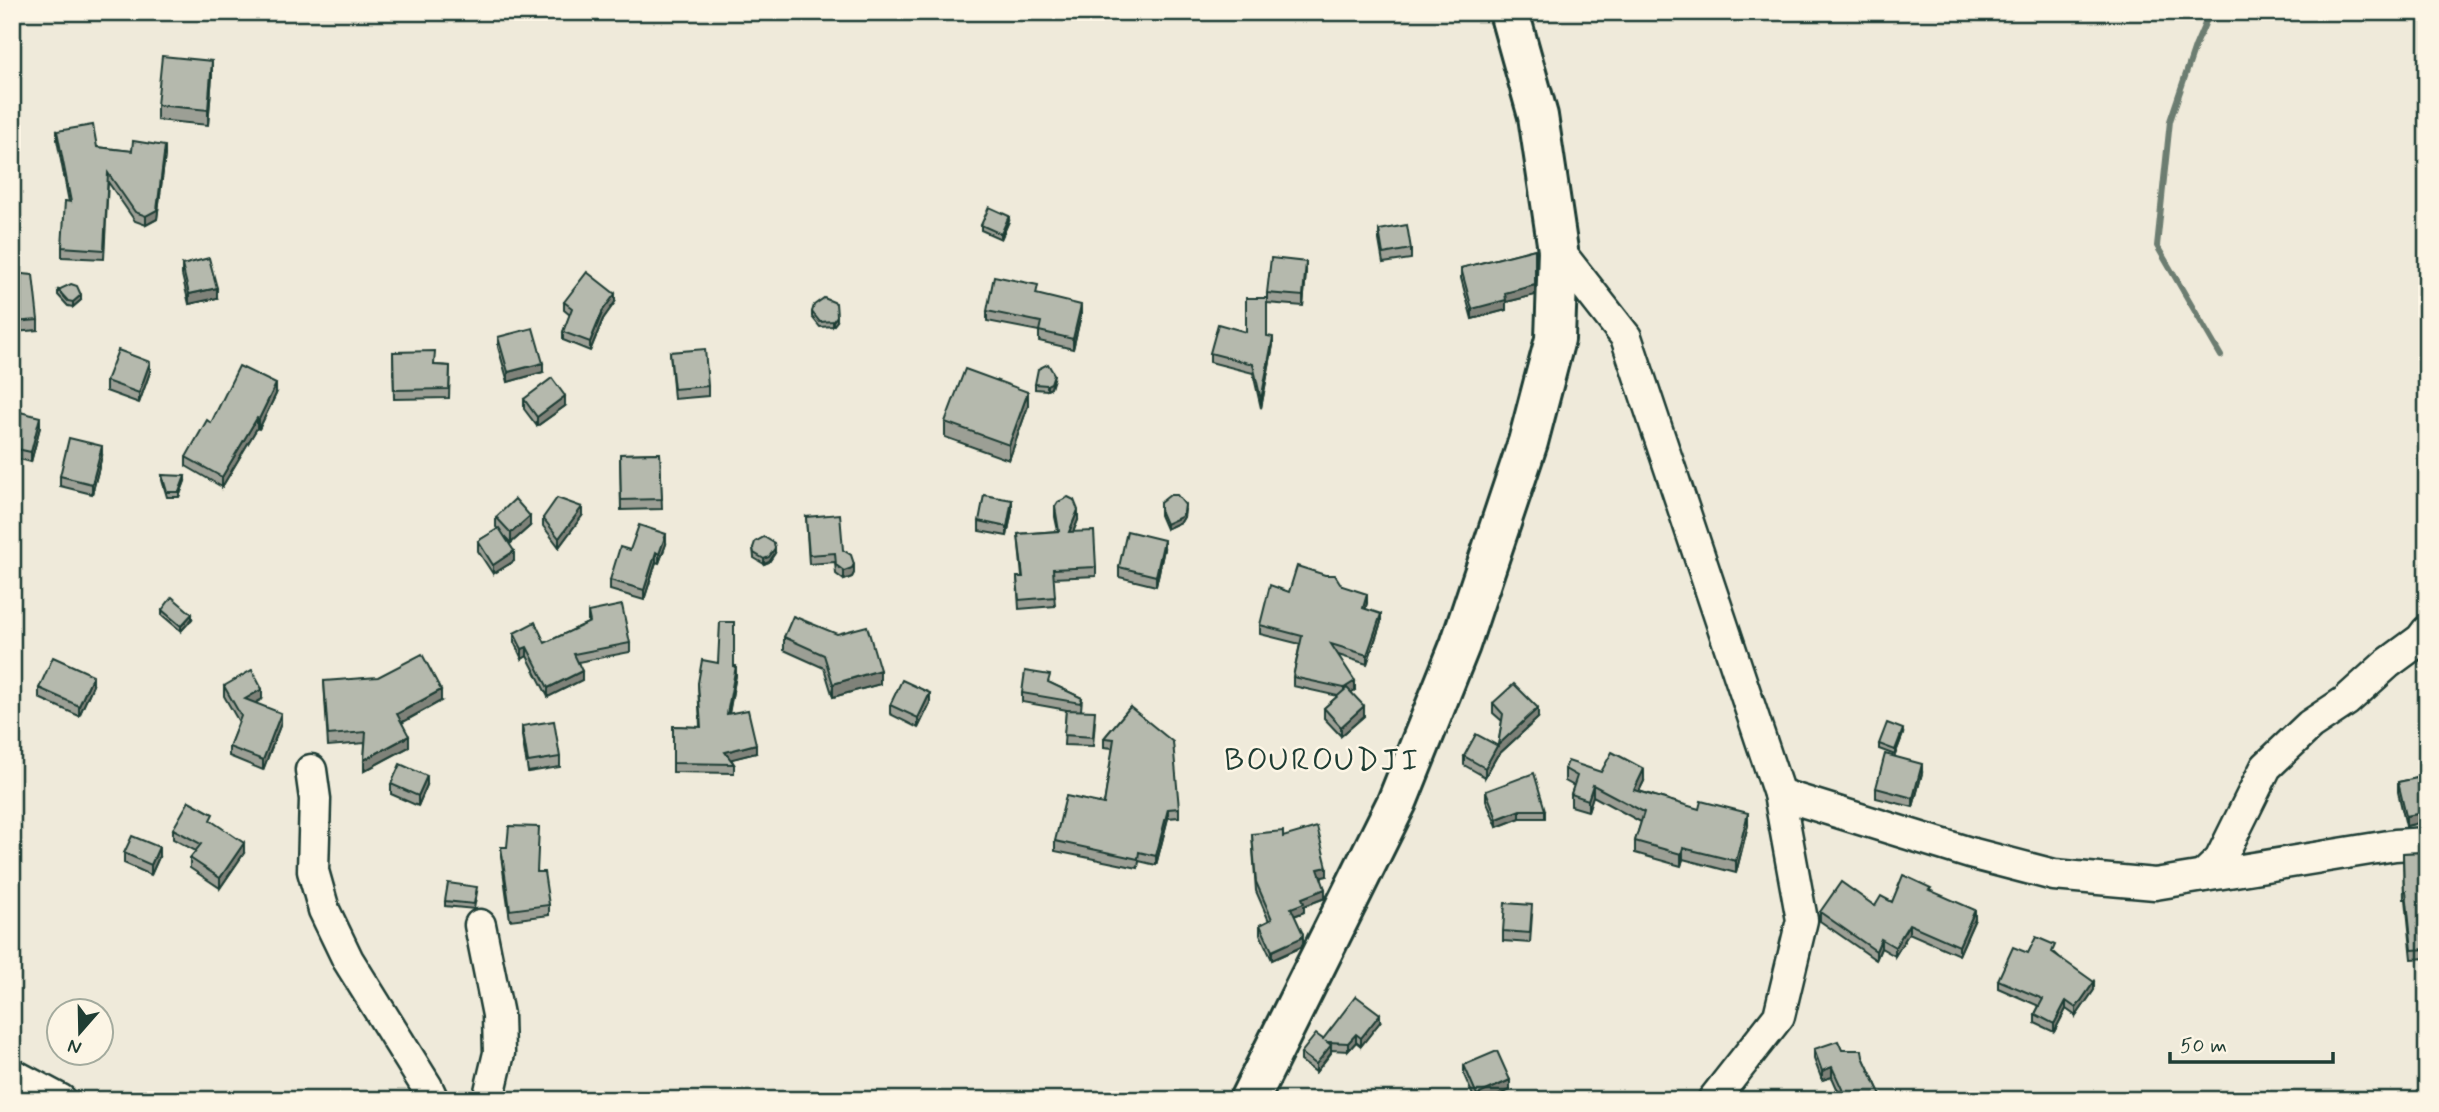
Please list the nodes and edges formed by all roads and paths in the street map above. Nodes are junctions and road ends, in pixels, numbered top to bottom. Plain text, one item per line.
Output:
1 (1509, 12) edge
2 (1558, 250) junction
3 (2427, 631) edge
4 (311, 770) dead end
5 (1779, 794) junction
6 (2427, 842) edge
7 (2203, 876) junction
8 (480, 925) dead end
9 (12, 1074) edge
10 (61, 1100) edge
11 (433, 1100) edge
12 (488, 1100) edge
13 (1249, 1100) edge
14 (1713, 1100) edge

1 - 2 highway
2 - 5 street
2 - 13 highway
3 - 7 street
4 - 11 street
5 - 7 street
5 - 14 street
6 - 7 street
8 - 12 street
9 - 10 street

